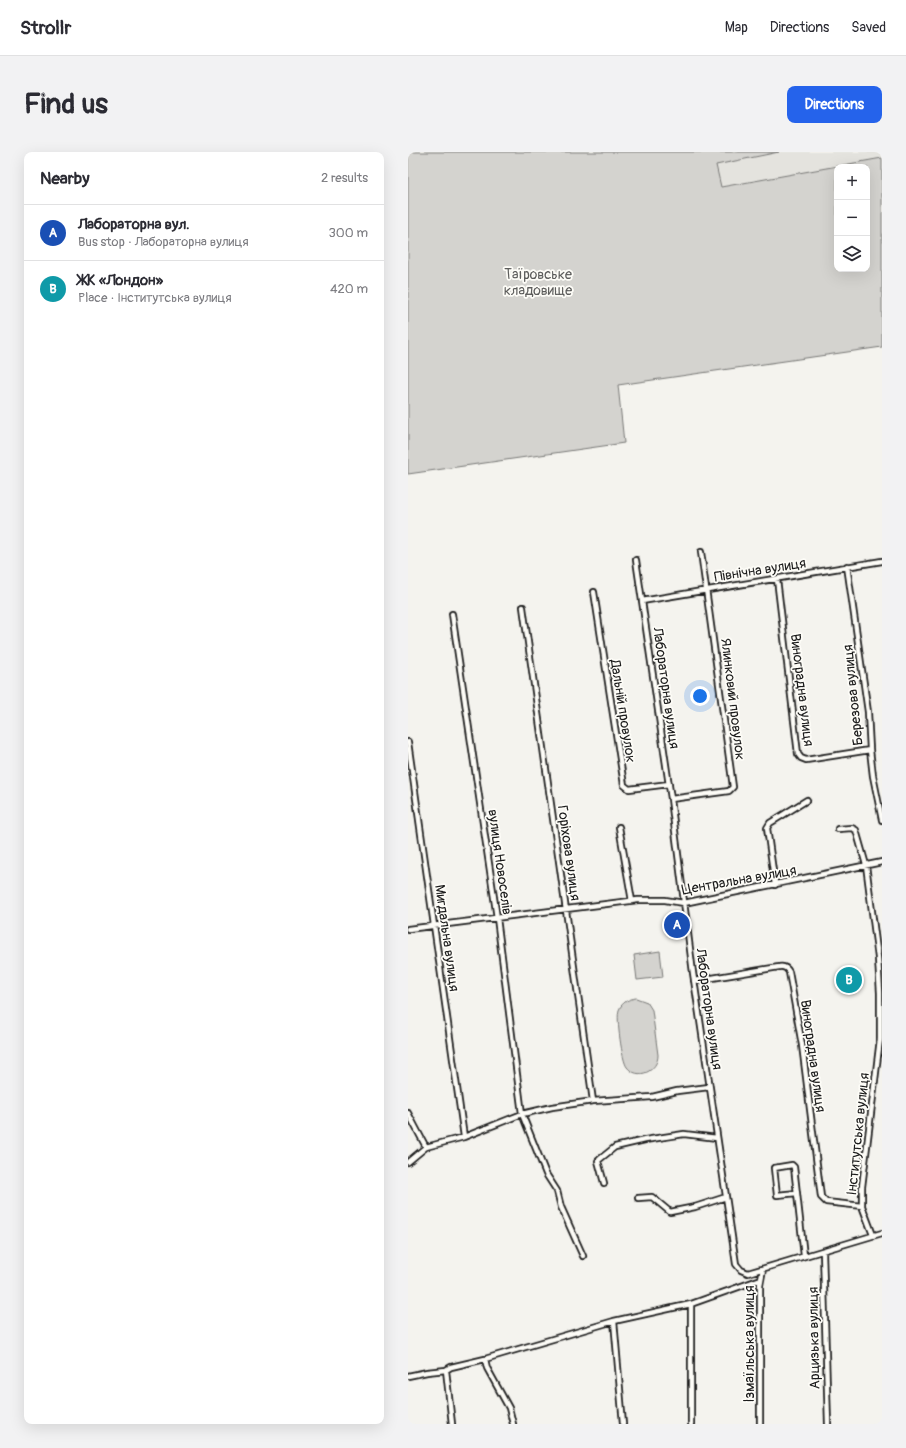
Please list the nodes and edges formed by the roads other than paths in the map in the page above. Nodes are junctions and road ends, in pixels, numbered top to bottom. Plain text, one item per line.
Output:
1 (701, 552) dead end
2 (636, 560) dead end
3 (882, 562) edge
4 (847, 566) junction
5 (777, 579) junction
6 (706, 590) junction
7 (594, 592) dead end
8 (642, 601) junction
9 (523, 607) dead end
10 (452, 614) dead end
11 (408, 742) edge
12 (870, 750) junction
13 (669, 784) junction
14 (671, 800) junction
15 (807, 800) dead end
16 (882, 820) edge
17 (619, 827) dead end
18 (838, 829) dead end
19 (882, 862) edge
20 (866, 866) junction
21 (775, 885) junction
22 (632, 901) junction
23 (684, 903) junction
24 (566, 909) junction
25 (497, 918) junction
26 (434, 926) junction
27 (408, 929) edge
28 (694, 981) junction
29 (709, 1087) junction
30 (593, 1101) junction
31 (408, 1113) edge
32 (522, 1114) junction
33 (464, 1137) junction
34 (717, 1138) junction
35 (426, 1147) junction
36 (408, 1162) edge
37 (604, 1183) dead end
38 (797, 1193) junction
39 (726, 1197) junction
40 (638, 1198) dead end
41 (862, 1206) junction
42 (882, 1233) edge
43 (873, 1235) junction
44 (823, 1251) junction
45 (583, 1256) dead end
46 (804, 1256) junction
47 (763, 1269) junction
48 (761, 1279) junction
49 (691, 1304) junction
50 (614, 1321) junction
51 (485, 1359) junction
52 (446, 1370) junction
53 (408, 1376) edge
54 (452, 1424) edge
55 (513, 1424) edge
56 (623, 1424) edge
57 (691, 1424) edge
58 (760, 1424) edge
59 (828, 1424) edge

1 - 6 street, Ялинковий провулок
2 - 8 street, Лабораторна вулиця
3 - 4 street, Північна вулиця
4 - 5 street, Північна вулиця
4 - 12 street, Березова вулиця
5 - 6 street, Північна вулиця
5 - 12 street, Виноградна вулиця
6 - 8 street, Північна вулиця
6 - 14 street, Ялинковий провулок
7 - 13 street, Дальній провулок
8 - 13 street, Лабораторна вулиця
9 - 24 street, Горіхова вулиця
10 - 25 street, вулиця Новоселів
11 - 26 street, Мигдальна вулиця
12 - 16 street, Березова вулиця
13 - 14 street, Лабораторна вулиця
14 - 23 street, Лабораторна вулиця
15 - 21 street
17 - 22 street
18 - 20 street, Інститутська вулиця
19 - 20 street, Центральна вулиця
20 - 21 street, Центральна вулиця
20 - 41 street, Інститутська вулиця
21 - 23 street, Центральна вулиця
22 - 23 street, Центральна вулиця
22 - 24 street, Центральна вулиця
23 - 28 street, Лабораторна вулиця
24 - 25 street, Центральна вулиця
24 - 30 street, Горіхова вулиця
25 - 26 street, Центральна вулиця
25 - 32 street, вулиця Новоселів
26 - 27 street, Центральна вулиця
26 - 33 street, Мигдальна вулиця
28 - 29 street, Лабораторна вулиця
28 - 41 street, Виноградна вулиця
29 - 30 street
29 - 34 street, Лабораторна вулиця
30 - 32 street
31 - 35 street
32 - 33 street
32 - 45 street, вулиця Новоселів
33 - 35 street
34 - 37 street
34 - 39 street, Лабораторна вулиця
35 - 36 street
38 - 38 street
38 - 46 street
39 - 40 street
39 - 47 street, Лабораторна вулиця
41 - 43 street, Інститутська вулиця
42 - 43 street, Ізмаїльська вулиця
43 - 44 street, Ізмаїльська вулиця
44 - 46 street, Ізмаїльська вулиця
44 - 59 street, Арцизька вулиця
46 - 47 street, Ізмаїльська вулиця
47 - 48 street, Ізмаїльська вулиця
48 - 49 street
48 - 58 street, Ізмаїльська вулиця
49 - 50 street
49 - 57 street
50 - 51 street
50 - 56 street
51 - 52 street
51 - 55 street
52 - 53 street
52 - 54 street

